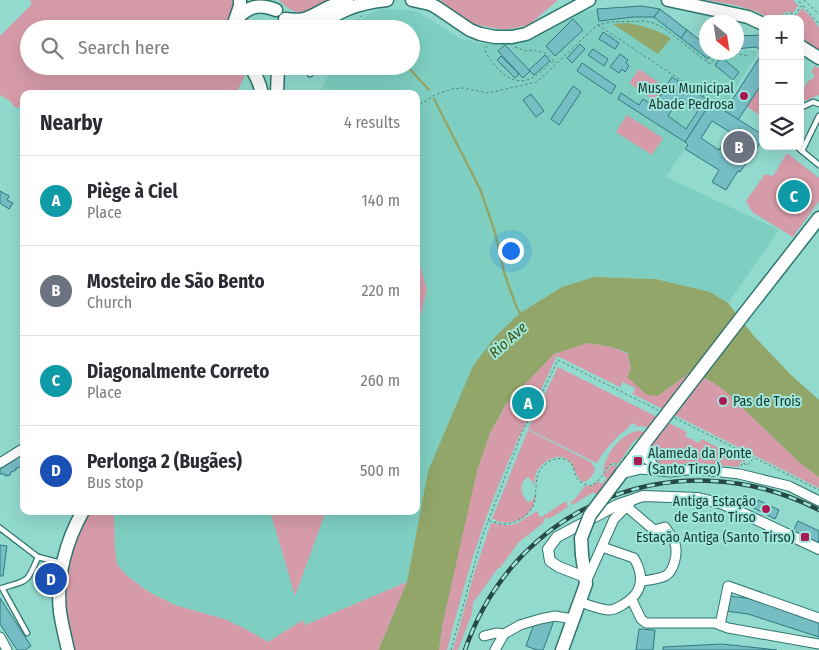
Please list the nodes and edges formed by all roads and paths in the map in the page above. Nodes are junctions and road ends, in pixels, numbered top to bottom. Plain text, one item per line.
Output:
1 (240, 0) edge
2 (265, 0) edge
3 (339, 0) edge
4 (347, 0) edge
5 (387, 0) edge
6 (412, 0) edge
7 (589, 0) edge
8 (668, 0) edge
9 (798, 0) edge
10 (804, 0) edge
11 (428, 2) edge
12 (802, 5) junction
13 (365, 11) dead end
14 (819, 14) edge
15 (785, 15) edge
16 (795, 15) joint
17 (329, 16) junction
18 (283, 19) edge
19 (235, 20) edge
20 (237, 20) edge
21 (324, 20) edge
22 (358, 20) edge
23 (759, 22) edge
24 (819, 24) edge
25 (597, 25) junction
26 (510, 44) dead end
27 (493, 45) dead end
28 (804, 49) edge
29 (749, 56) dead end
30 (819, 58) edge
31 (554, 61) junction
32 (556, 64) junction
33 (255, 75) edge
34 (278, 75) edge
35 (261, 90) edge
36 (277, 90) edge
37 (709, 99) dead end
38 (819, 104) edge
39 (420, 105) edge
40 (804, 106) edge
41 (819, 116) edge
42 (802, 151) joint
43 (819, 165) edge
44 (819, 218) edge
45 (664, 413) dead end
46 (673, 417) dead end
47 (648, 440) junction
48 (20, 450) edge
49 (753, 457) junction
50 (0, 463) edge
51 (748, 465) dead end
52 (620, 469) junction
53 (660, 471) junction
54 (819, 490) edge
55 (636, 498) junction
56 (819, 501) edge
57 (626, 506) junction
58 (613, 514) junction
59 (81, 515) edge
60 (489, 520) junction
61 (0, 528) edge
62 (602, 547) junction
63 (819, 549) edge
64 (582, 555) junction
65 (38, 556) junction
66 (598, 557) junction
67 (63, 564) junction
68 (565, 569) junction
69 (585, 580) junction
70 (642, 582) junction
71 (632, 600) junction
72 (579, 602) junction
73 (819, 618) edge
74 (573, 619) junction
75 (720, 625) junction
76 (27, 633) dead end
77 (504, 634) junction
78 (484, 636) dead end
79 (0, 637) edge
80 (819, 644) edge
81 (7, 650) edge
82 (68, 650) edge
83 (451, 650) edge
84 (495, 650) edge
85 (562, 650) edge

1 - 19 main road
2 - 18 main road
3 - 17 main road
4 - 17 main road
5 - 17 main road
6 - 11 main road
7 - 11 main road
8 - 23 main road
9 - 12 path
10 - 14 path
12 - 16 path
12 - 24 path
13 - 22 path
15 - 16 path
17 - 18 main road
17 - 21 main road
18 - 20 main road
25 - 29 path
25 - 32 path
25 - 37 path
26 - 31 path
27 - 31 path
28 - 30 main road
31 - 32 path
32 - 39 path
33 - 35 main road
34 - 36 main road
38 - 40 lane
41 - 42 lane
42 - 43 lane
44 - 47 main road, bridge
45 - 60 path
46 - 49 path
47 - 52 main road
47 - 53 street
48 - 50 street
49 - 51 path
49 - 54 path
52 - 53 street
52 - 60 path
52 - 64 main road, bridge
53 - 56 street
55 - 57 street
55 - 58 street
55 - 63 street
57 - 58 street
57 - 70 street
58 - 62 street
58 - 68 street
59 - 67 main road
60 - 83 path
61 - 65 lane
62 - 66 street
62 - 70 street
64 - 66 street
64 - 68 street
64 - 69 main road
65 - 67 lane
65 - 76 lane
66 - 69 street
67 - 82 main road
68 - 69 street
69 - 72 main road
70 - 71 street
71 - 72 street
71 - 75 street
72 - 74 main road
73 - 75 street
74 - 77 street
74 - 85 main road
75 - 80 street
77 - 78 street
77 - 84 street
79 - 81 street

